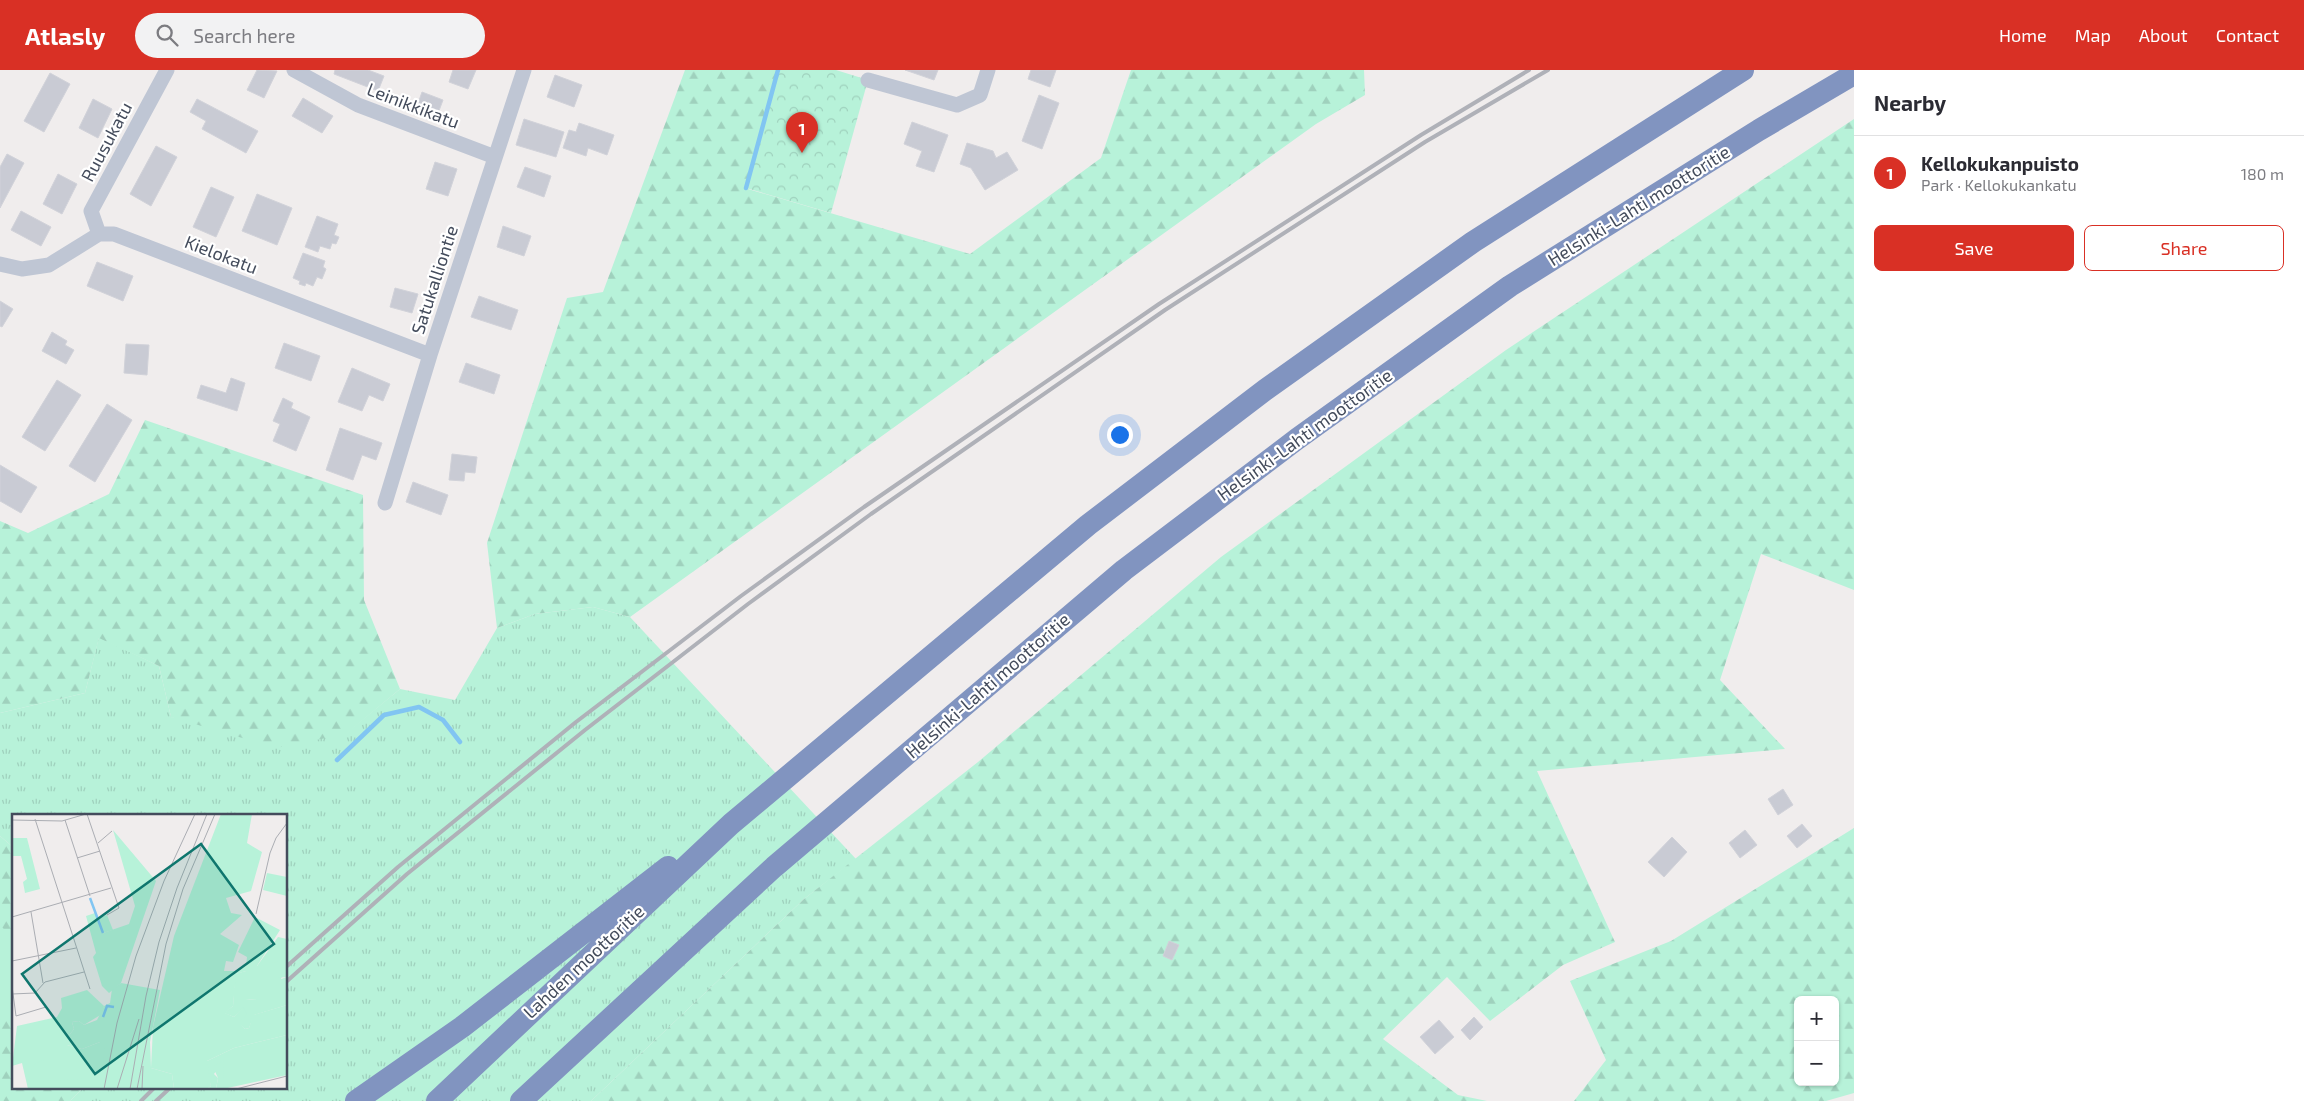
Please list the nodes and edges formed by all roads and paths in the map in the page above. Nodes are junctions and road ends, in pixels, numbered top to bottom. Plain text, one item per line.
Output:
1 (167, 70) edge
2 (294, 70) edge
3 (524, 70) edge
4 (988, 70) edge
5 (1743, 70) edge
6 (1854, 74) edge
7 (868, 80) dead end
8 (495, 157) junction
9 (99, 234) junction
10 (0, 264) edge
11 (430, 355) junction
12 (385, 503) dead end
13 (731, 824) junction
14 (571, 1054) junction
15 (356, 1101) edge
16 (438, 1101) edge
17 (521, 1101) edge
18 (529, 1101) edge

1 - 9 street, Ruusukatu
2 - 8 street, Leinikkikatu
3 - 8 street, Satukalliontie
4 - 7 street
5 - 13 highway
6 - 14 highway, Helsinki-Lahti moottoritie
8 - 11 street, Satukalliontie
9 - 10 street
9 - 11 street, Kielokatu
11 - 12 street, Satukalliontie
13 - 15 highway
13 - 16 highway, Lahden moottoritie
14 - 17 highway
14 - 18 highway

